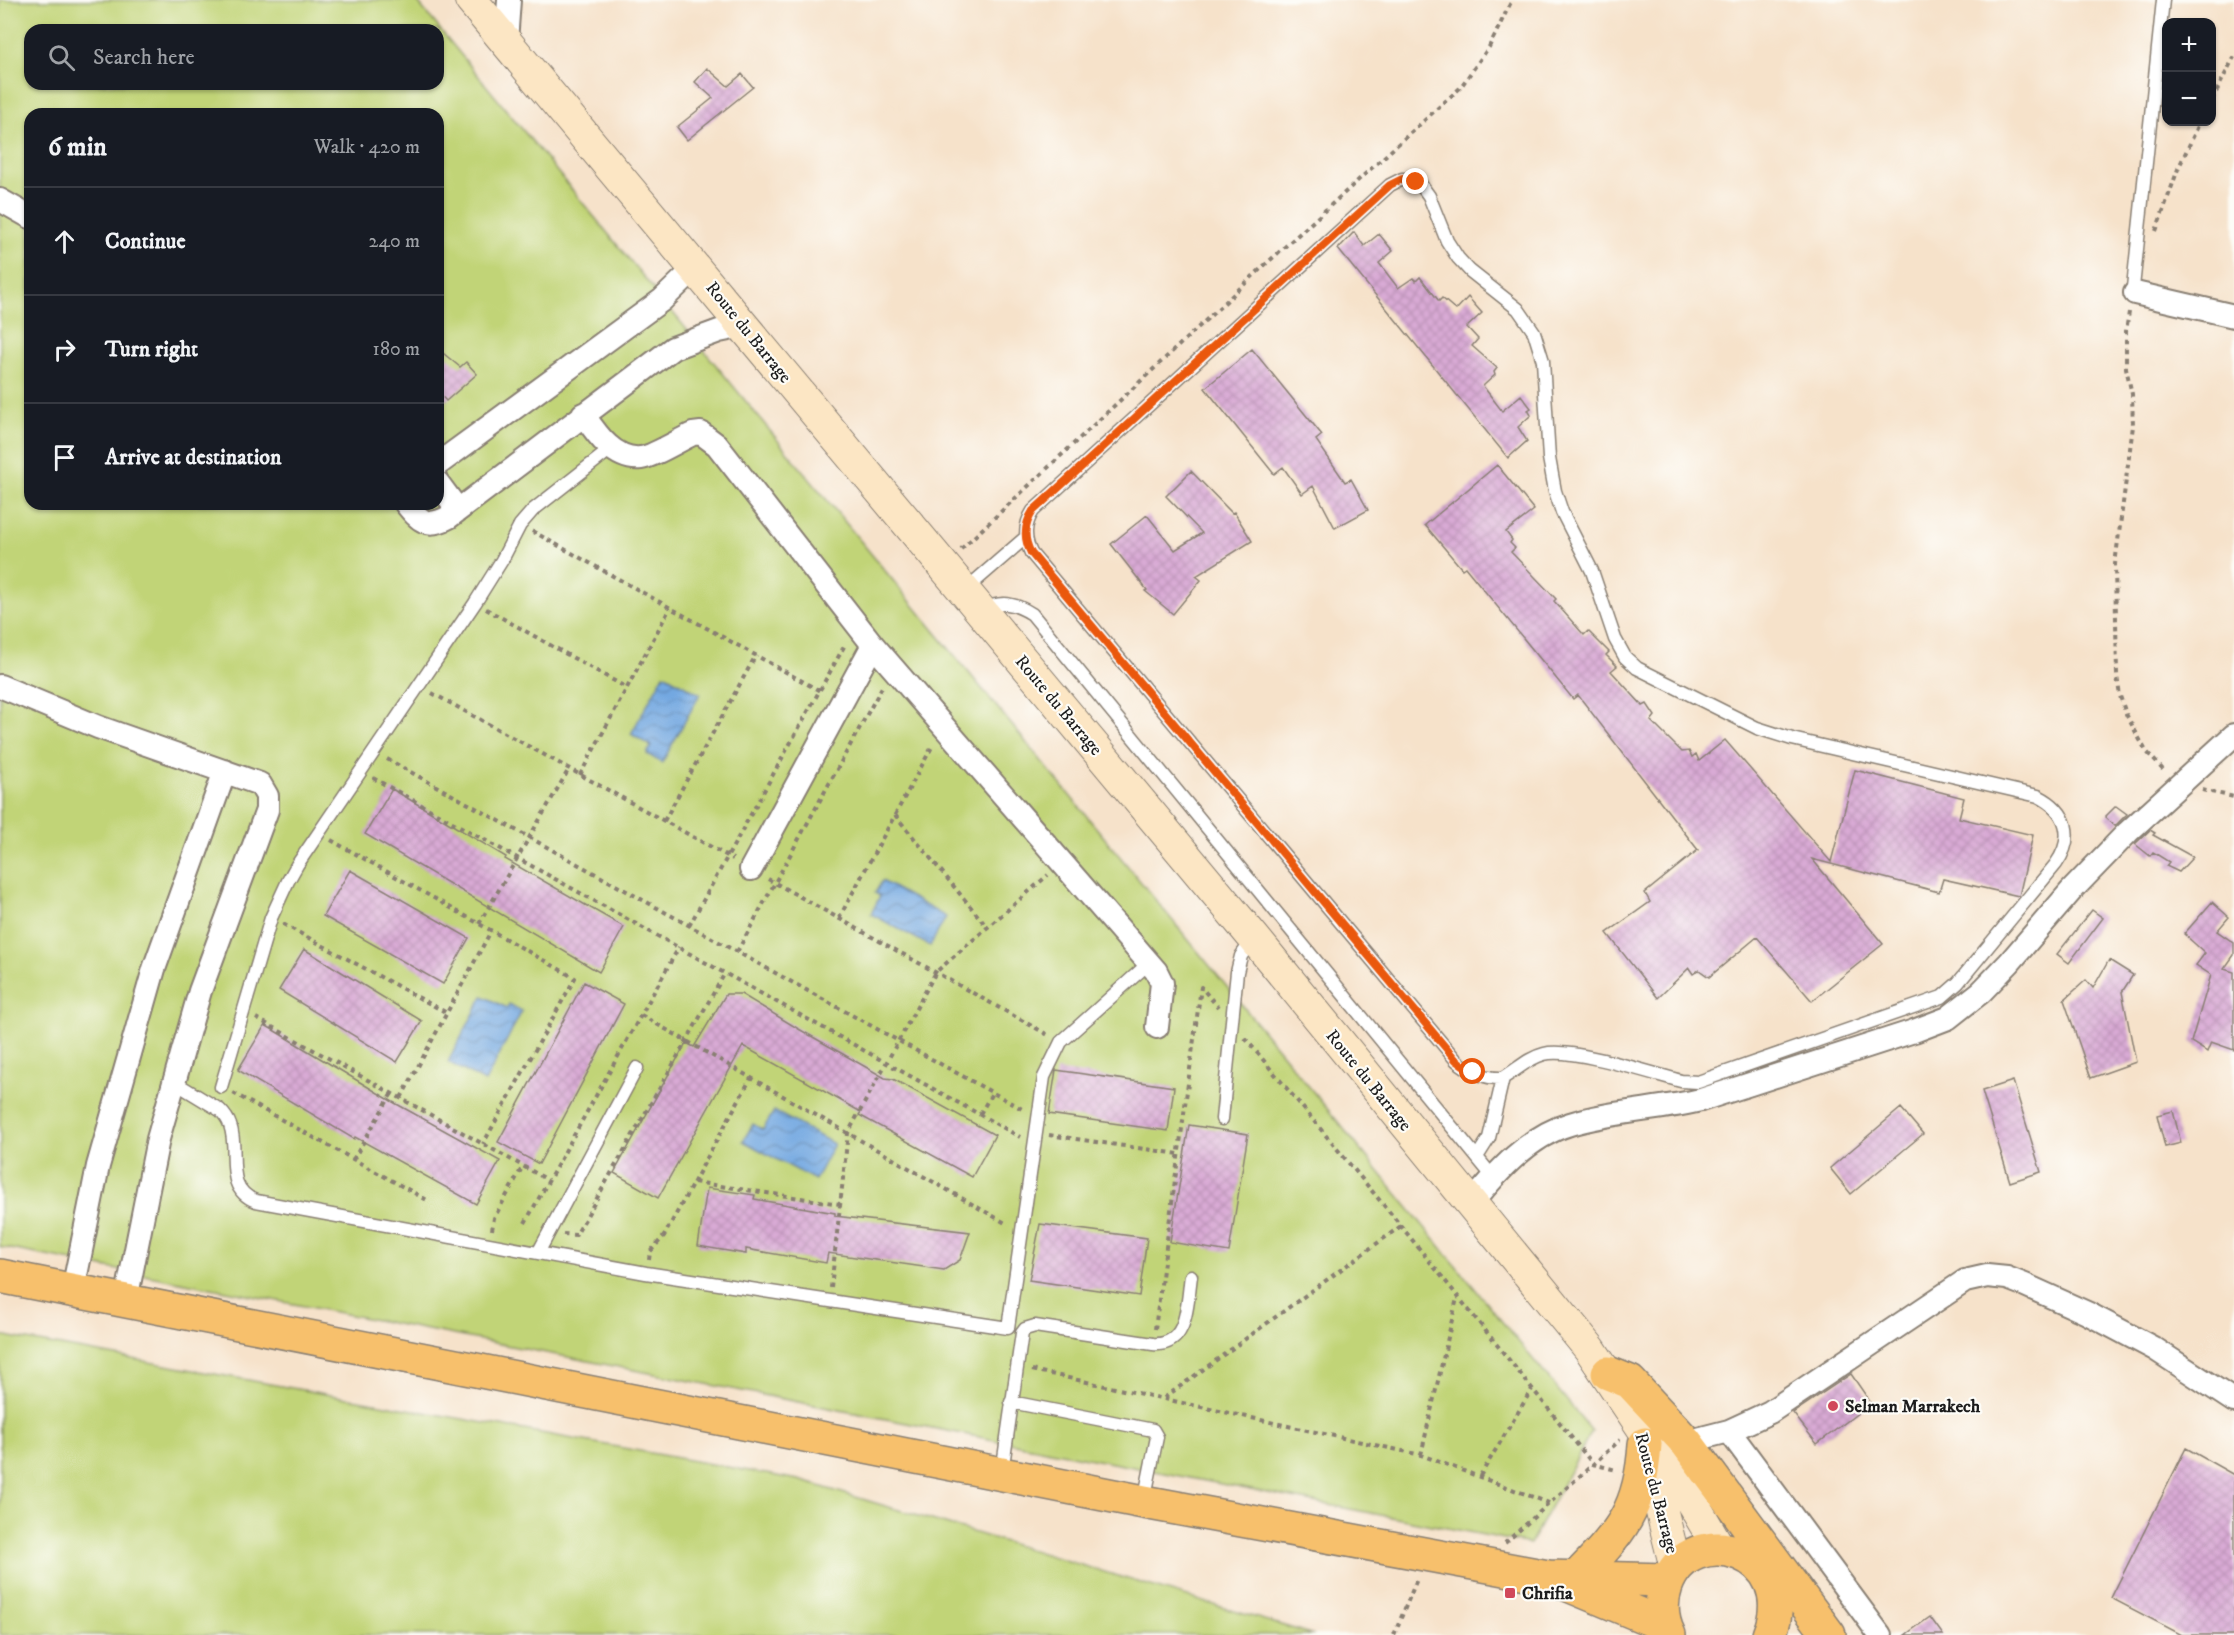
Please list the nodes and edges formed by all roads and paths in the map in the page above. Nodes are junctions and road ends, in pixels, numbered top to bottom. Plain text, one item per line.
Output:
1 (471, 0) edge
2 (509, 0) edge
3 (1512, 0) edge
4 (2163, 0) edge
5 (506, 42) junction
6 (2234, 57) edge
7 (2216, 91) edge
8 (2198, 126) edge
9 (0, 200) edge
10 (24, 214) edge
11 (2153, 237) dead end
12 (696, 267) junction
13 (2133, 297) junction
14 (2234, 316) edge
15 (743, 326) junction
16 (583, 414) junction
17 (612, 448) junction
18 (444, 460) edge
19 (444, 491) edge
20 (411, 510) edge
21 (458, 510) junction
22 (520, 525) junction
23 (1025, 538) junction
24 (943, 566) junction
25 (972, 601) junction
26 (475, 603) junction
27 (670, 608) junction
28 (848, 641) dead end
29 (873, 645) junction
30 (756, 655) junction
31 (893, 668) junction
32 (0, 686) edge
33 (627, 688) junction
34 (820, 691) junction
35 (944, 726) junction
36 (2234, 735) edge
37 (375, 753) junction
38 (569, 769) dead end
39 (225, 771) junction
40 (362, 772) junction
41 (580, 775) dead end
42 (2178, 785) junction
43 (895, 815) junction
44 (664, 821) dead end
45 (320, 833) junction
46 (529, 838) junction
47 (517, 858) junction
48 (1062, 863) junction
49 (751, 870) dead end
50 (271, 918) junction
51 (839, 918) dead end
52 (479, 924) junction
53 (689, 926) junction
54 (988, 928) junction
55 (491, 931) junction
56 (1254, 938) junction
57 (679, 947) junction
58 (737, 952) junction
59 (1149, 963) junction
60 (725, 973) junction
61 (243, 1010) junction
62 (447, 1014) junction
63 (641, 1015) junction
64 (1232, 1023) junction
65 (1157, 1027) dead end
66 (686, 1041) junction
67 (898, 1041) junction
68 (886, 1063) junction
69 (637, 1068) dead end
70 (752, 1078) junction
71 (1503, 1078) junction
72 (174, 1082) junction
73 (221, 1087) joint
74 (392, 1093) junction
75 (992, 1093) junction
76 (401, 1098) junction
77 (980, 1114) junction
78 (1038, 1118) junction
79 (1222, 1119) dead end
80 (848, 1133) junction
81 (1035, 1138) junction
82 (483, 1144) junction
83 (1179, 1154) junction
84 (1477, 1157) junction
85 (353, 1160) junction
86 (523, 1166) junction
87 (1493, 1177) junction
88 (548, 1180) junction
89 (694, 1182) junction
90 (427, 1200) dead end
91 (840, 1204) junction
92 (1471, 1204) junction
93 (525, 1223) dead end
94 (1401, 1226) junction
95 (1021, 1232) junction
96 (549, 1233) junction
97 (489, 1244) junction
98 (538, 1253) junction
99 (646, 1273) junction
100 (0, 1276) edge
101 (1191, 1276) dead end
102 (73, 1290) junction
103 (1457, 1298) junction
104 (126, 1300) junction
105 (829, 1301) junction
106 (1153, 1344) junction
107 (1017, 1366) junction
108 (1608, 1372) junction
109 (1532, 1389) junction
110 (1163, 1398) junction
111 (2234, 1401) edge
112 (1011, 1402) junction
113 (1640, 1429) junction
114 (1729, 1431) junction
115 (1686, 1442) junction
116 (1421, 1455) junction
117 (1593, 1464) junction
118 (1002, 1473) junction
119 (1480, 1476) junction
120 (1642, 1477) junction
121 (1144, 1502) junction
122 (1549, 1503) junction
123 (1719, 1548) junction
124 (1428, 1554) junction
125 (1497, 1567) junction
126 (1672, 1574) junction
127 (1563, 1577) junction
128 (1776, 1600) junction
129 (1667, 1630) edge
130 (1394, 1635) edge
131 (1769, 1635) edge
132 (1816, 1635) edge
133 (1829, 1635) edge
134 (1880, 1635) edge

1 - 5 main road, Route du Barrage
2 - 5 street
3 - 24 path
4 - 13 lane
5 - 12 main road, Route du Barrage
6 - 7 path
8 - 11 path
9 - 10 street
12 - 15 main road, Route du Barrage
12 - 18 street
13 - 14 street
13 - 42 path
15 - 16 street
15 - 24 main road, Route du Barrage
16 - 17 street
16 - 21 street
17 - 22 lane
17 - 29 street
19 - 21 street
20 - 21 street
22 - 26 lane
22 - 27 path
23 - 25 lane
23 - 71 lane
23 - 71 lane
24 - 25 main road, Route du Barrage
25 - 56 main road, Route du Barrage
25 - 84 lane
26 - 33 path
26 - 37 lane
27 - 30 path
27 - 33 path
28 - 34 path
29 - 31 street
29 - 49 street
30 - 34 path
30 - 44 path
31 - 35 street
31 - 58 path
32 - 39 street
33 - 41 path
34 - 53 path
35 - 43 path
35 - 48 street
36 - 42 street
37 - 40 lane
37 - 46 path
38 - 46 path
39 - 72 street
39 - 102 street
40 - 45 lane
40 - 47 path
42 - 87 street
43 - 51 path
43 - 54 path
45 - 50 lane
45 - 52 path
46 - 47 path
46 - 53 path
47 - 52 path
47 - 57 path
48 - 54 path
48 - 59 street
50 - 61 lane
50 - 62 path
52 - 55 path
53 - 58 path
54 - 67 path
55 - 62 path
55 - 82 path
56 - 64 lane
56 - 92 main road, Route du Barrage
57 - 60 path
57 - 63 path
58 - 67 path
59 - 65 street
59 - 78 lane
60 - 66 path
60 - 68 path
61 - 73 lane
61 - 74 path
62 - 76 path
63 - 66 path
63 - 88 path
64 - 79 lane
64 - 83 path
64 - 94 path
66 - 70 path
66 - 96 path
67 - 68 path
67 - 75 path
68 - 77 path
68 - 80 path
69 - 96 lane
70 - 80 path
70 - 89 path
71 - 84 lane
72 - 97 lane
72 - 104 street
73 - 85 path
74 - 76 path
74 - 85 path
75 - 77 path
75 - 78 path
76 - 82 path
77 - 81 path
78 - 81 lane
80 - 91 path
80 - 95 path
81 - 83 path
81 - 95 lane
82 - 86 path
83 - 106 path
84 - 87 lane
85 - 90 path
86 - 88 path
86 - 97 path
87 - 92 street
88 - 93 path
89 - 91 path
89 - 99 path
91 - 105 path
92 - 108 main road, Route du Barrage
94 - 103 path
94 - 110 path
95 - 105 lane
96 - 98 lane
97 - 98 lane
98 - 99 lane
99 - 105 lane
100 - 102 main road
101 - 106 lane
102 - 104 main road
103 - 109 path
103 - 116 path
104 - 118 main road
106 - 107 lane
107 - 110 path
107 - 112 lane
108 - 113 main road, Route du Barrage
108 - 115 main road
109 - 117 path
109 - 119 path
110 - 116 path
111 - 114 street
112 - 118 lane
112 - 121 lane
113 - 117 path
113 - 120 main road
113 - 123 main road, Route du Barrage
113 - 126 main road, Route du Barrage
114 - 115 street
114 - 134 street
115 - 133 main road
116 - 119 path
117 - 120 path
117 - 122 path
118 - 121 main road
119 - 122 path
120 - 127 main road
121 - 124 main road
122 - 125 path
123 - 126 main road
123 - 128 main road
124 - 125 main road
124 - 130 path
125 - 127 main road
126 - 127 main road
126 - 129 main road
127 - 129 main road
128 - 131 main road
128 - 132 main road

